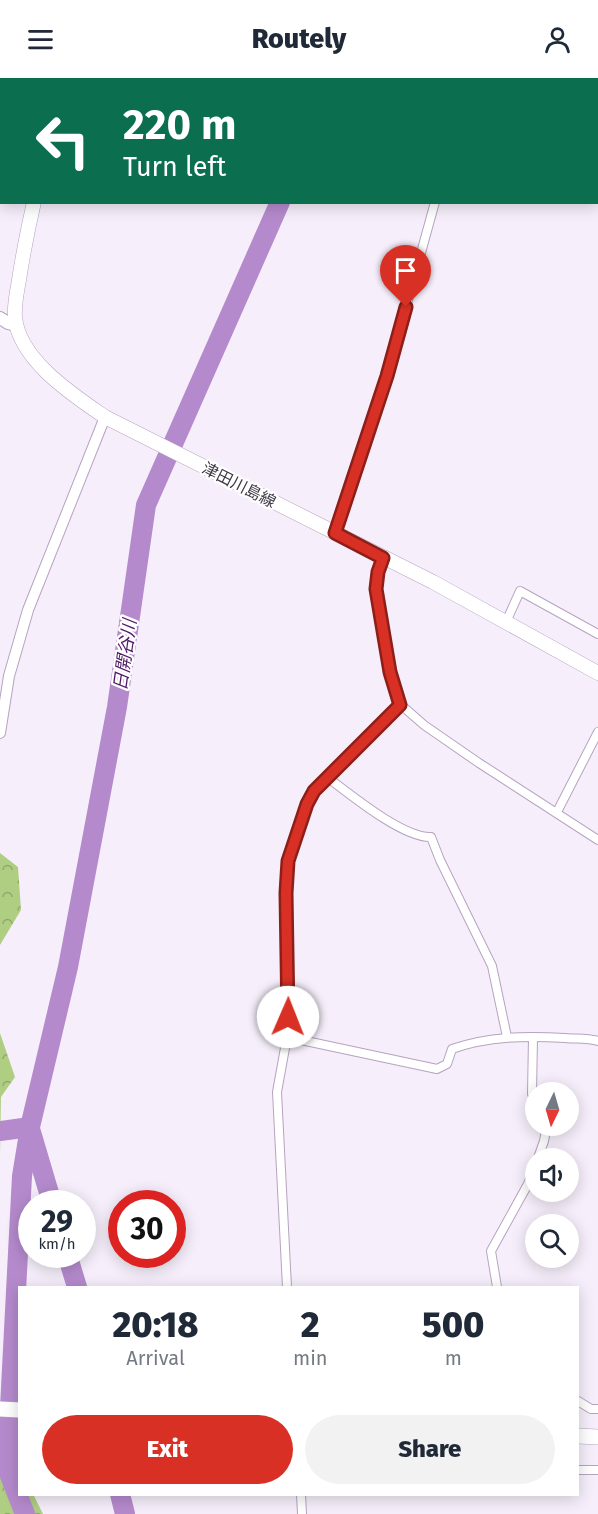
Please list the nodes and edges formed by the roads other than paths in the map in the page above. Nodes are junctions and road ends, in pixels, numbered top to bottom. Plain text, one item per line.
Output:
1 (34, 204) edge
2 (434, 204) edge
3 (0, 318) edge
4 (16, 324) junction
5 (105, 417) junction
6 (335, 533) junction
7 (383, 558) junction
8 (506, 622) junction
9 (598, 634) edge
10 (598, 673) edge
11 (400, 705) junction
12 (598, 732) edge
13 (0, 733) edge
14 (327, 777) junction
15 (557, 812) junction
16 (598, 840) edge
17 (288, 1037) junction
18 (507, 1037) junction
19 (533, 1037) junction
20 (598, 1041) edge
21 (532, 1082) edge
22 (525, 1189) edge
23 (287, 1286) edge
24 (496, 1286) edge
25 (579, 1402) edge
26 (0, 1409) edge
27 (598, 1409) edge
28 (18, 1410) edge
29 (579, 1436) edge
30 (598, 1437) edge
31 (579, 1470) edge
32 (598, 1470) edge
33 (301, 1496) edge
34 (302, 1514) edge

1 - 4 main road, 津田川島線
2 - 6 street
3 - 4 main road
4 - 5 main road, 津田川島線
5 - 6 main road, 津田川島線
5 - 13 street
6 - 7 main road, 津田川島線
7 - 8 main road, 津田川島線
7 - 11 street
8 - 9 street
8 - 10 main road, 津田川島線
11 - 14 street
11 - 15 street
12 - 15 street
14 - 17 street
14 - 18 street
15 - 16 street
17 - 18 street
17 - 23 street
18 - 19 street
19 - 20 street
19 - 21 street
22 - 24 street
25 - 27 street
26 - 28 highway
29 - 30 highway
31 - 32 street
33 - 34 street

